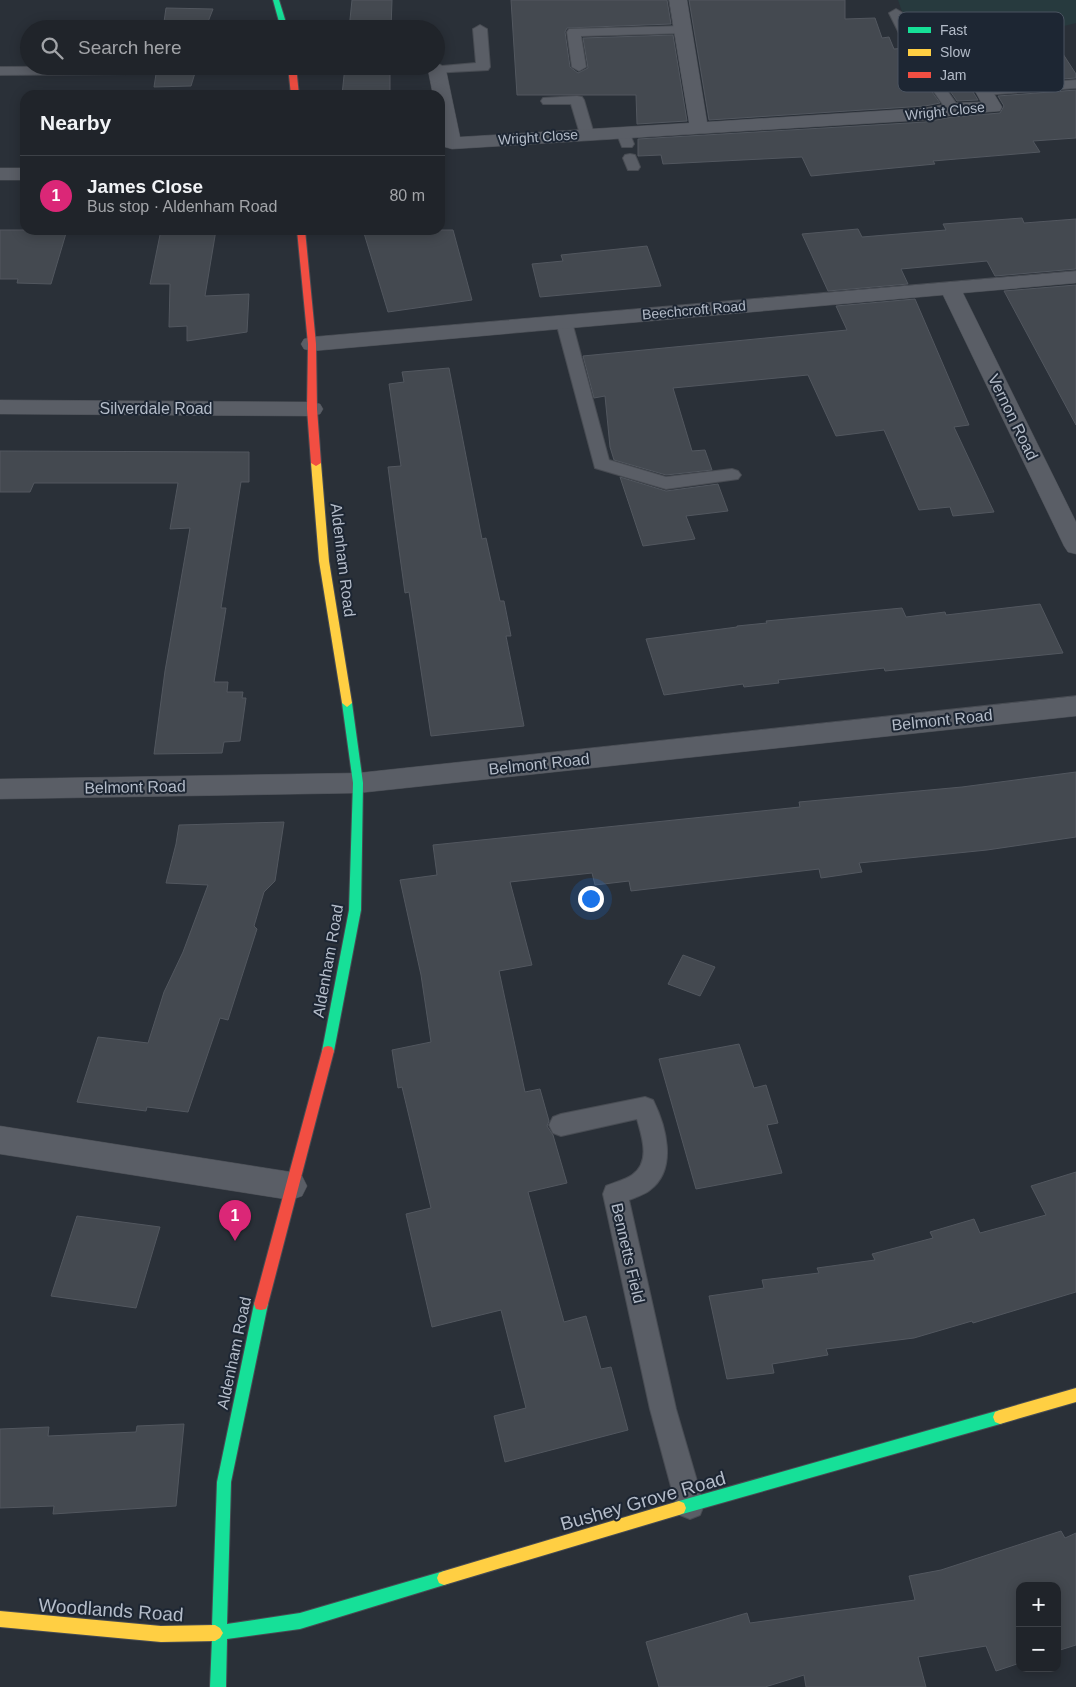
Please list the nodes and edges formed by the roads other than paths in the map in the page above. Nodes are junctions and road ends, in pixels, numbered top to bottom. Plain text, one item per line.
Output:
1 (276, 0) edge
2 (678, 0) edge
3 (896, 13) dead end
4 (898, 18) edge
5 (282, 20) edge
6 (480, 29) dead end
7 (683, 30) junction
8 (579, 67) dead end
9 (445, 68) edge
10 (0, 71) edge
11 (20, 71) edge
12 (293, 75) edge
13 (437, 75) edge
14 (295, 90) edge
15 (439, 90) edge
16 (939, 92) edge
17 (985, 92) edge
18 (548, 102) dead end
19 (953, 109) junction
20 (699, 127) junction
21 (587, 134) junction
22 (446, 144) edge
23 (0, 174) edge
24 (20, 174) edge
25 (301, 235) edge
26 (1076, 277) edge
27 (950, 287) junction
28 (564, 322) junction
29 (312, 344) junction
30 (0, 407) edge
31 (312, 409) junction
32 (732, 475) dead end
33 (1076, 546) edge
34 (1076, 706) edge
35 (358, 783) junction
36 (0, 789) edge
37 (561, 1125) dead end
38 (0, 1140) edge
39 (291, 1186) junction
40 (1076, 1395) edge
41 (690, 1504) junction
42 (0, 1619) edge
43 (220, 1633) junction
44 (218, 1687) edge

1 - 5 main road
2 - 7 street
3 - 4 lane
6 - 9 lane
7 - 8 lane
7 - 20 street
10 - 11 lane
12 - 14 main road
13 - 15 street, Wright Close
16 - 19 lane
17 - 19 street, Wright Close
18 - 21 lane
19 - 20 street, Wright Close
20 - 21 street, Wright Close
21 - 22 street, Wright Close
23 - 24 street
25 - 29 main road, Aldenham Road
26 - 27 street, Beechcroft Road
27 - 28 street, Beechcroft Road
27 - 33 street, Vernon Road
28 - 29 street, Beechcroft Road
28 - 32 lane
29 - 31 main road, Aldenham Road
30 - 31 street, Silverdale Road
31 - 35 main road, Aldenham Road
34 - 35 street, Belmont Road
35 - 36 street, Belmont Road
35 - 39 main road, Aldenham Road
37 - 41 lane, Bennetts Field
38 - 39 street
39 - 43 main road, Aldenham Road
40 - 41 main road, Bushey Grove Road
41 - 43 main road, Bushey Grove Road
42 - 43 main road, Woodlands Road
43 - 44 main road, Aldenham Road

